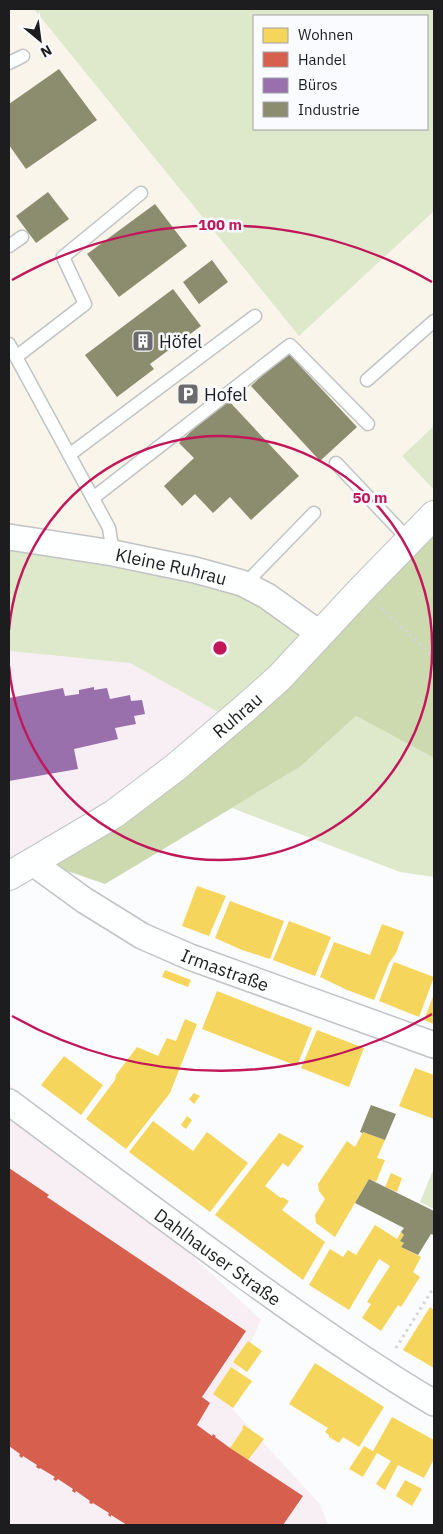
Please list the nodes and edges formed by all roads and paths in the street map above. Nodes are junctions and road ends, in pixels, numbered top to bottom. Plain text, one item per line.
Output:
1 (23, 56) dead end
2 (9, 64) edge
3 (141, 193) dead end
4 (22, 237) dead end
5 (9, 246) edge
6 (255, 316) dead end
7 (434, 321) edge
8 (9, 344) edge
9 (16, 357) junction
10 (367, 380) dead end
11 (368, 424) dead end
12 (69, 455) junction
13 (336, 463) dead end
14 (92, 498) junction
15 (314, 513) dead end
16 (434, 515) edge
17 (9, 537) edge
18 (409, 540) junction
19 (113, 554) junction
20 (244, 585) junction
21 (361, 590) junction
22 (320, 634) junction
23 (434, 657) edge
24 (33, 863) junction
25 (9, 876) edge
26 (434, 1045) edge
27 (9, 1102) edge
28 (434, 1287) edge
29 (382, 1372) junction
30 (434, 1403) edge

1 - 2 lane
3 - 9 lane
4 - 5 lane
6 - 12 lane
7 - 10 lane
8 - 9 lane
9 - 12 lane
11 - 14 lane
12 - 14 lane
13 - 18 lane
14 - 19 lane
15 - 20 lane
16 - 18 street, Ruhrau
17 - 19 street, Kleine Ruhrau
18 - 21 street, Ruhrau
19 - 20 street, Kleine Ruhrau
20 - 22 street, Kleine Ruhrau
21 - 22 street, Ruhrau
21 - 23 path
22 - 24 street, Ruhrau
24 - 25 street, Ruhrau
24 - 26 street, Irmastraße
27 - 29 street, Dahlhauser Straße
28 - 29 path
29 - 30 street, Dahlhauser Straße

